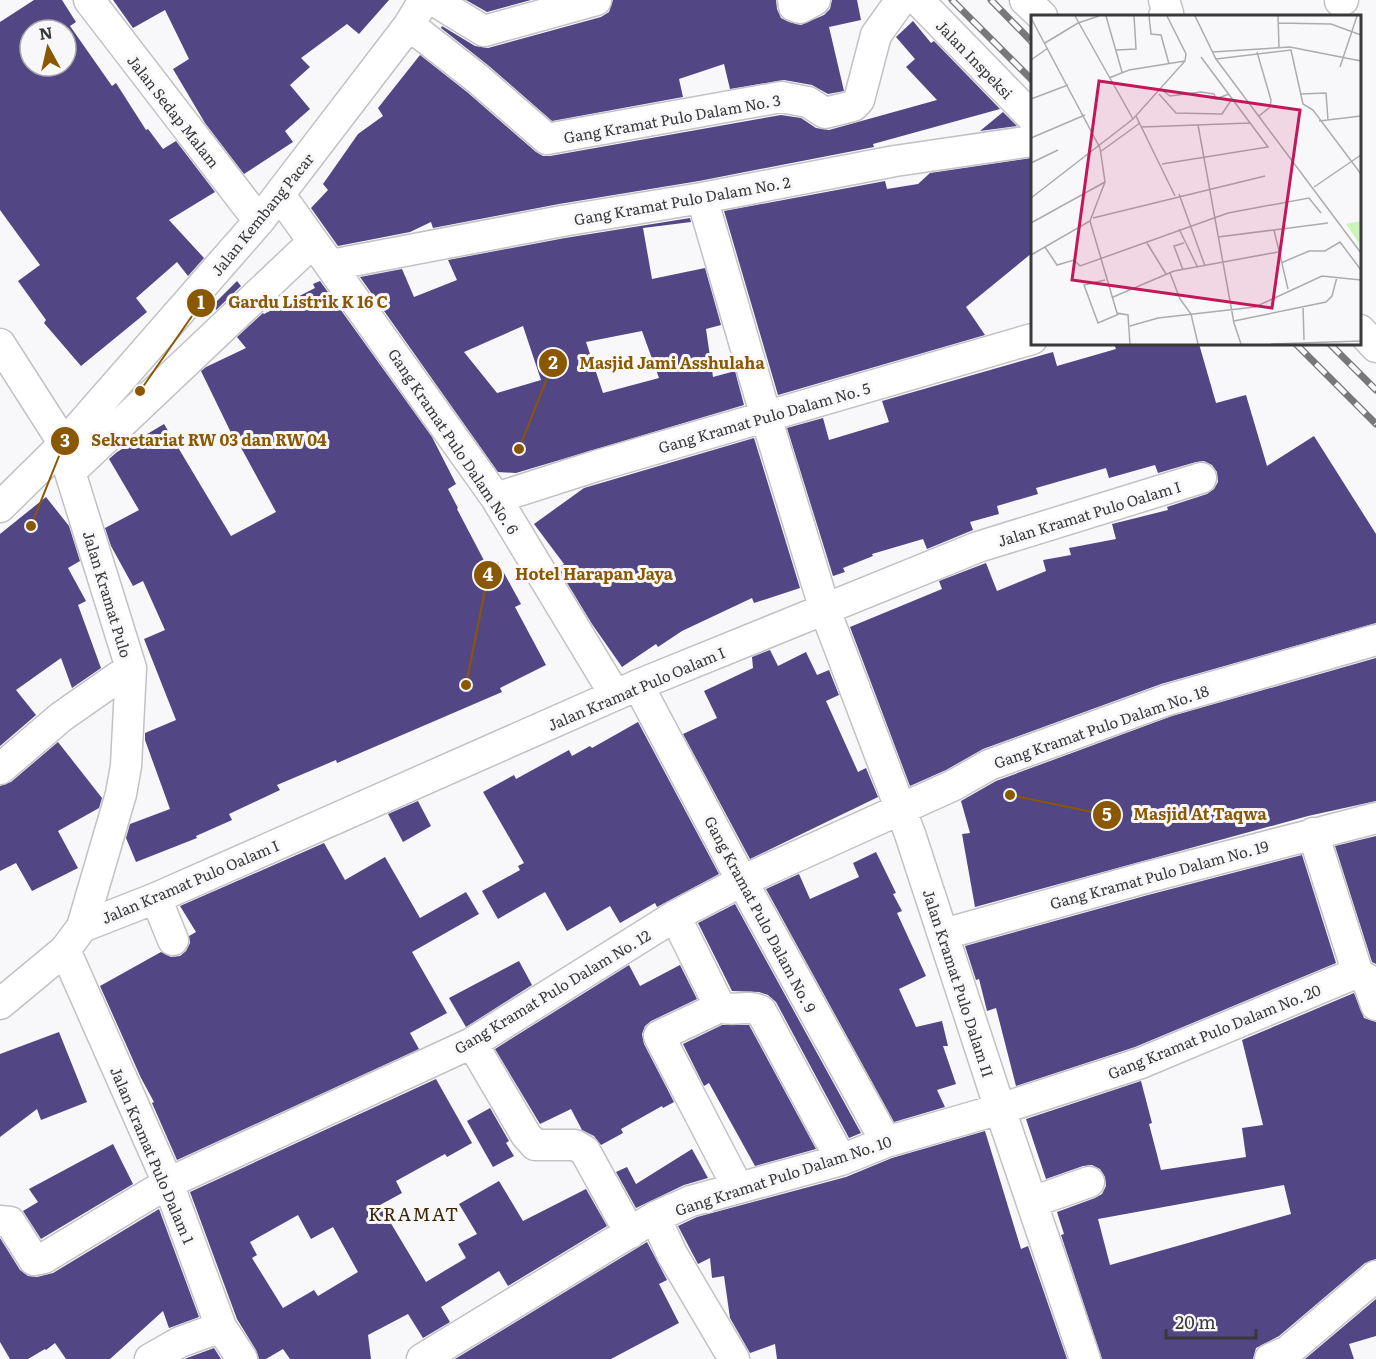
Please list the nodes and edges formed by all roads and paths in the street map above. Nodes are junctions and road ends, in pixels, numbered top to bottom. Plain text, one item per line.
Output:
1 (89, 0) edge
2 (596, 0) edge
3 (793, 0) edge
4 (815, 0) edge
5 (902, 0) edge
6 (918, 0) edge
7 (1026, 0) edge
8 (1164, 0) edge
9 (438, 4) edge
10 (1041, 15) edge
11 (1165, 15) edge
12 (420, 34) junction
13 (1031, 116) edge
14 (1031, 141) edge
15 (702, 198) junction
16 (283, 199) junction
17 (259, 221) junction
18 (310, 237) junction
19 (332, 265) junction
20 (1361, 332) edge
21 (1031, 339) edge
22 (0, 344) edge
23 (1376, 347) edge
24 (160, 355) junction
25 (766, 417) junction
26 (67, 458) junction
27 (1201, 478) dead end
28 (496, 498) junction
29 (0, 507) edge
30 (825, 610) junction
31 (1376, 640) edge
32 (131, 668) junction
33 (627, 690) junction
34 (0, 769) edge
35 (900, 808) junction
36 (1376, 818) edge
37 (1313, 833) junction
38 (742, 881) junction
39 (156, 898) junction
40 (675, 916) junction
41 (944, 934) junction
42 (74, 938) junction
43 (173, 939) dead end
44 (1358, 974) junction
45 (0, 1004) edge
46 (1376, 1005) edge
47 (720, 1007) junction
48 (472, 1043) junction
49 (1000, 1109) junction
50 (886, 1142) junction
51 (841, 1160) junction
52 (1089, 1182) dead end
53 (168, 1183) junction
54 (738, 1188) junction
55 (1032, 1202) junction
56 (656, 1217) junction
57 (0, 1221) edge
58 (630, 1233) junction
59 (1376, 1276) edge
60 (222, 1327) junction
61 (150, 1359) edge
62 (242, 1359) edge
63 (422, 1359) edge
64 (734, 1359) edge
65 (1085, 1359) edge
66 (1270, 1359) edge

1 - 17 street, Jalan Sedap Malam
2 - 9 street
3 - 4 street
5 - 12 street, Gang Kramat Pulo Dalam No. 3
6 - 13 street, Jalan Inspeksi
7 - 10 street
8 - 11 street
9 - 12 street, Jalan Kembang Pacar
12 - 16 street, Jalan Kembang Pacar
14 - 15 street, Gang Kramat Pulo Dalam No. 2
15 - 19 street, Gang Kramat Pulo Dalam No. 2
15 - 25 street, Jalan Kramat Pulo Dalam II
16 - 17 street, Jalan Kembang Pacar
16 - 18 street, Gang Kramat Pulo Dalam No. 6
17 - 24 street, Jalan Kembang Pacar
18 - 19 street, Gang Kramat Pulo Dalam No. 6
18 - 24 street
19 - 28 street, Gang Kramat Pulo Dalam No. 6
20 - 23 street
21 - 25 street, Gang Kramat Pulo Dalam No. 5
22 - 26 street, Jalan Kramat Pulo
24 - 26 street, Jalan Kembang Pacar
25 - 28 street, Gang Kramat Pulo Dalam No. 5
25 - 30 street, Jalan Kramat Pulo Dalam II
26 - 29 street, Jalan Kembang Pacar
26 - 32 street, Jalan Kramat Pulo
27 - 30 street, Jalan Kramat Pulo Oalam I
28 - 33 street, Gang Kramat Pulo Dalam No. 6
30 - 33 street, Jalan Kramat Pulo Oalam I
30 - 35 street, Jalan Kramat Pulo Dalam II
31 - 35 street, Gang Kramat Pulo Dalam No. 18
32 - 34 street
32 - 42 street, Jalan Kramat Pulo
33 - 38 street, Gang Kramat Pulo Dalam No. 9
33 - 39 street, Jalan Kramat Pulo Oalam I
35 - 38 street, Gang Kramat Pulo Dalam No. 12
35 - 41 street, Jalan Kramat Pulo Dalam II
36 - 37 street, Gang Kramat Pulo Dalam No. 19
37 - 41 street, Gang Kramat Pulo Dalam No. 19
37 - 44 street
38 - 40 street, Gang Kramat Pulo Dalam No. 12
38 - 50 street, Gang Kramat Pulo Dalam No. 9
39 - 42 street, Jalan Kramat Pulo Oalam I
39 - 43 street
40 - 47 street
40 - 48 street, Gang Kramat Pulo Dalam No. 12
41 - 49 street, Jalan Kramat Pulo Dalam II
42 - 45 street
42 - 53 street, Jalan Kramat Pulo Dalam 1
44 - 46 street
44 - 49 street, Gang Kramat Pulo Dalam No. 20
47 - 51 street
47 - 54 street
48 - 53 street, Gang Kramat Pulo Dalam No. 12
48 - 58 street
49 - 50 street, Gang Kramat Pulo Dalam No. 10
49 - 55 street, Jalan Kramat Pulo Dalam II
50 - 51 street, Gang Kramat Pulo Dalam No. 10
51 - 54 street, Gang Kramat Pulo Dalam No. 10
52 - 55 street
53 - 57 street, Gang Kramat Pulo Dalam No. 12
53 - 60 street, Jalan Kramat Pulo Dalam 1
54 - 56 street, Gang Kramat Pulo Dalam No. 10
55 - 65 street, Jalan Kramat Pulo Dalam II
56 - 58 street, Gang Kramat Pulo Dalam No. 10
56 - 64 street
58 - 63 street, Gang Kramat Pulo Dalam No. 10
59 - 66 street
60 - 61 street
60 - 62 street, Jalan Kramat Pulo Dalam 1

